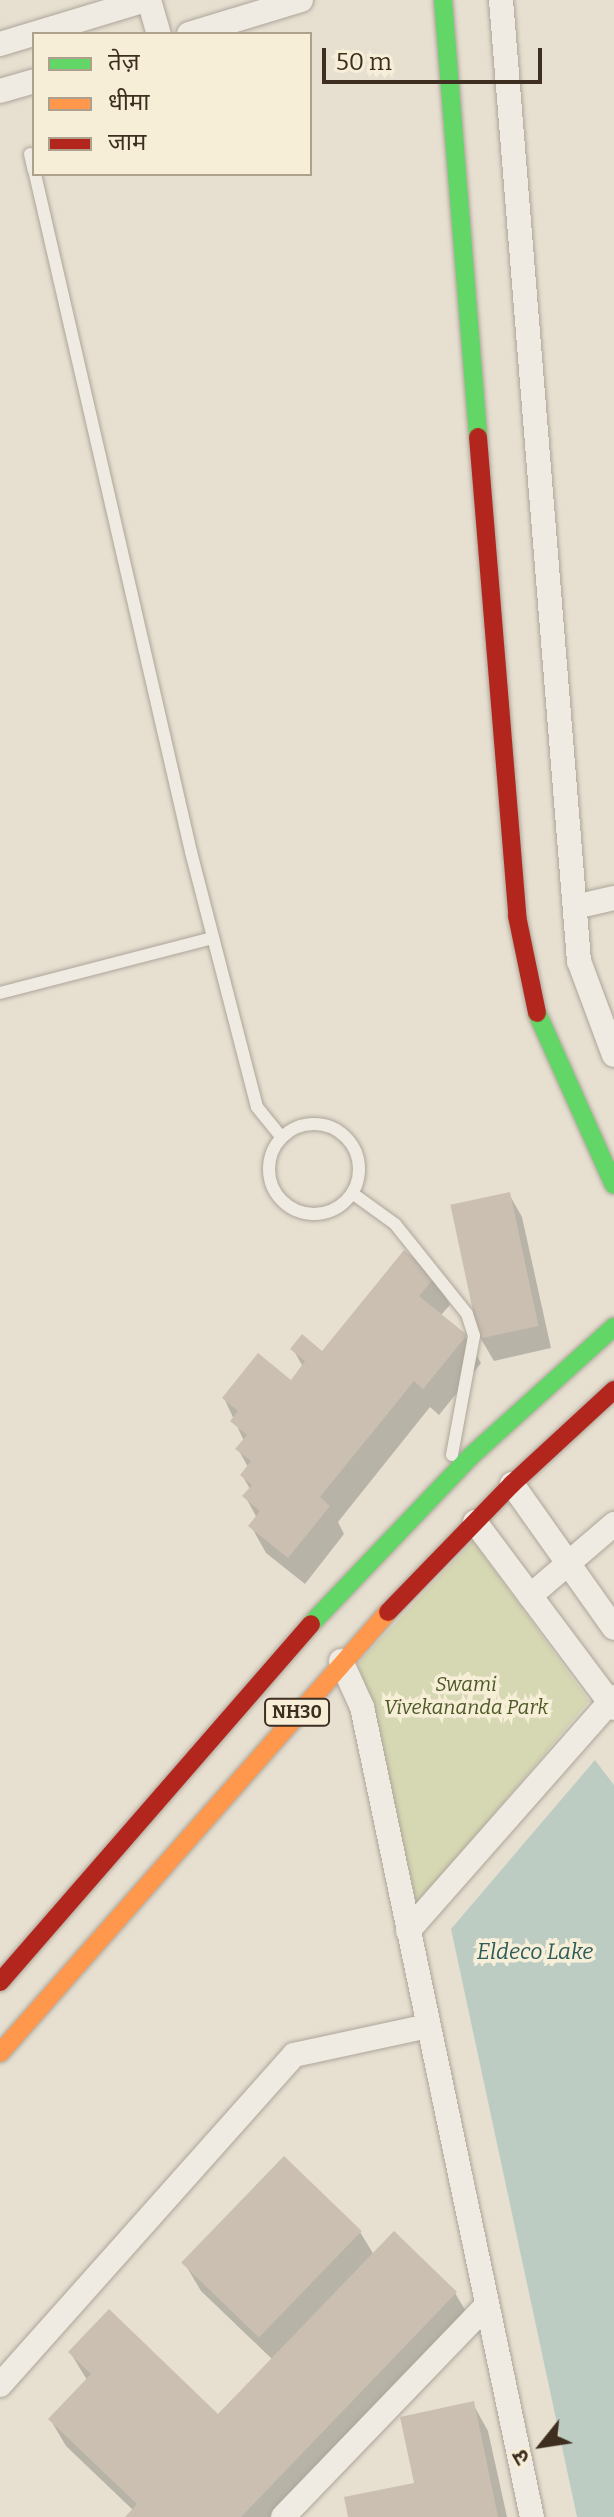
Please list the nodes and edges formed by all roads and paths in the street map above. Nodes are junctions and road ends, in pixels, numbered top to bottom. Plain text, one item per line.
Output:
1 (147, 0) edge
2 (301, 0) edge
3 (443, 0) edge
4 (501, 0) edge
5 (40, 32) edge
6 (158, 32) edge
7 (196, 32) edge
8 (32, 34) edge
9 (0, 44) edge
10 (32, 82) edge
11 (0, 91) edge
12 (30, 154) dead end
13 (32, 164) edge
14 (35, 176) edge
15 (614, 898) edge
16 (575, 907) junction
17 (213, 938) junction
18 (0, 993) edge
19 (614, 1055) edge
20 (281, 1137) junction
21 (614, 1185) edge
22 (352, 1193) junction
23 (614, 1327) edge
24 (614, 1390) edge
25 (450, 1478) junction
26 (512, 1484) junction
27 (475, 1522) junction
28 (614, 1524) edge
29 (568, 1563) junction
30 (530, 1596) junction
31 (614, 1628) edge
32 (341, 1661) junction
33 (612, 1703) edge
34 (408, 1931) junction
35 (0, 1982) edge
36 (428, 2026) junction
37 (0, 2053) edge
38 (486, 2306) junction
39 (0, 2385) edge
40 (300, 2512) edge
41 (532, 2517) edge

1 - 5 street
1 - 6 street
2 - 7 street
3 - 21 main road
4 - 16 street
8 - 9 street
10 - 11 street
12 - 13 lane
14 - 17 lane
15 - 16 street
16 - 19 street
17 - 18 lane
17 - 20 lane
20 - 22 lane
20 - 22 lane
22 - 25 lane
23 - 25 main road, NH30
24 - 26 main road, NH30
25 - 35 main road, NH30
26 - 27 main road, NH30
26 - 29 street
27 - 30 street
27 - 32 main road, NH30
28 - 29 street
29 - 30 street
29 - 31 street
30 - 33 street
32 - 34 street
32 - 37 main road, NH30
33 - 34 street
34 - 36 street
36 - 38 street
36 - 39 street
38 - 40 street
38 - 41 street

